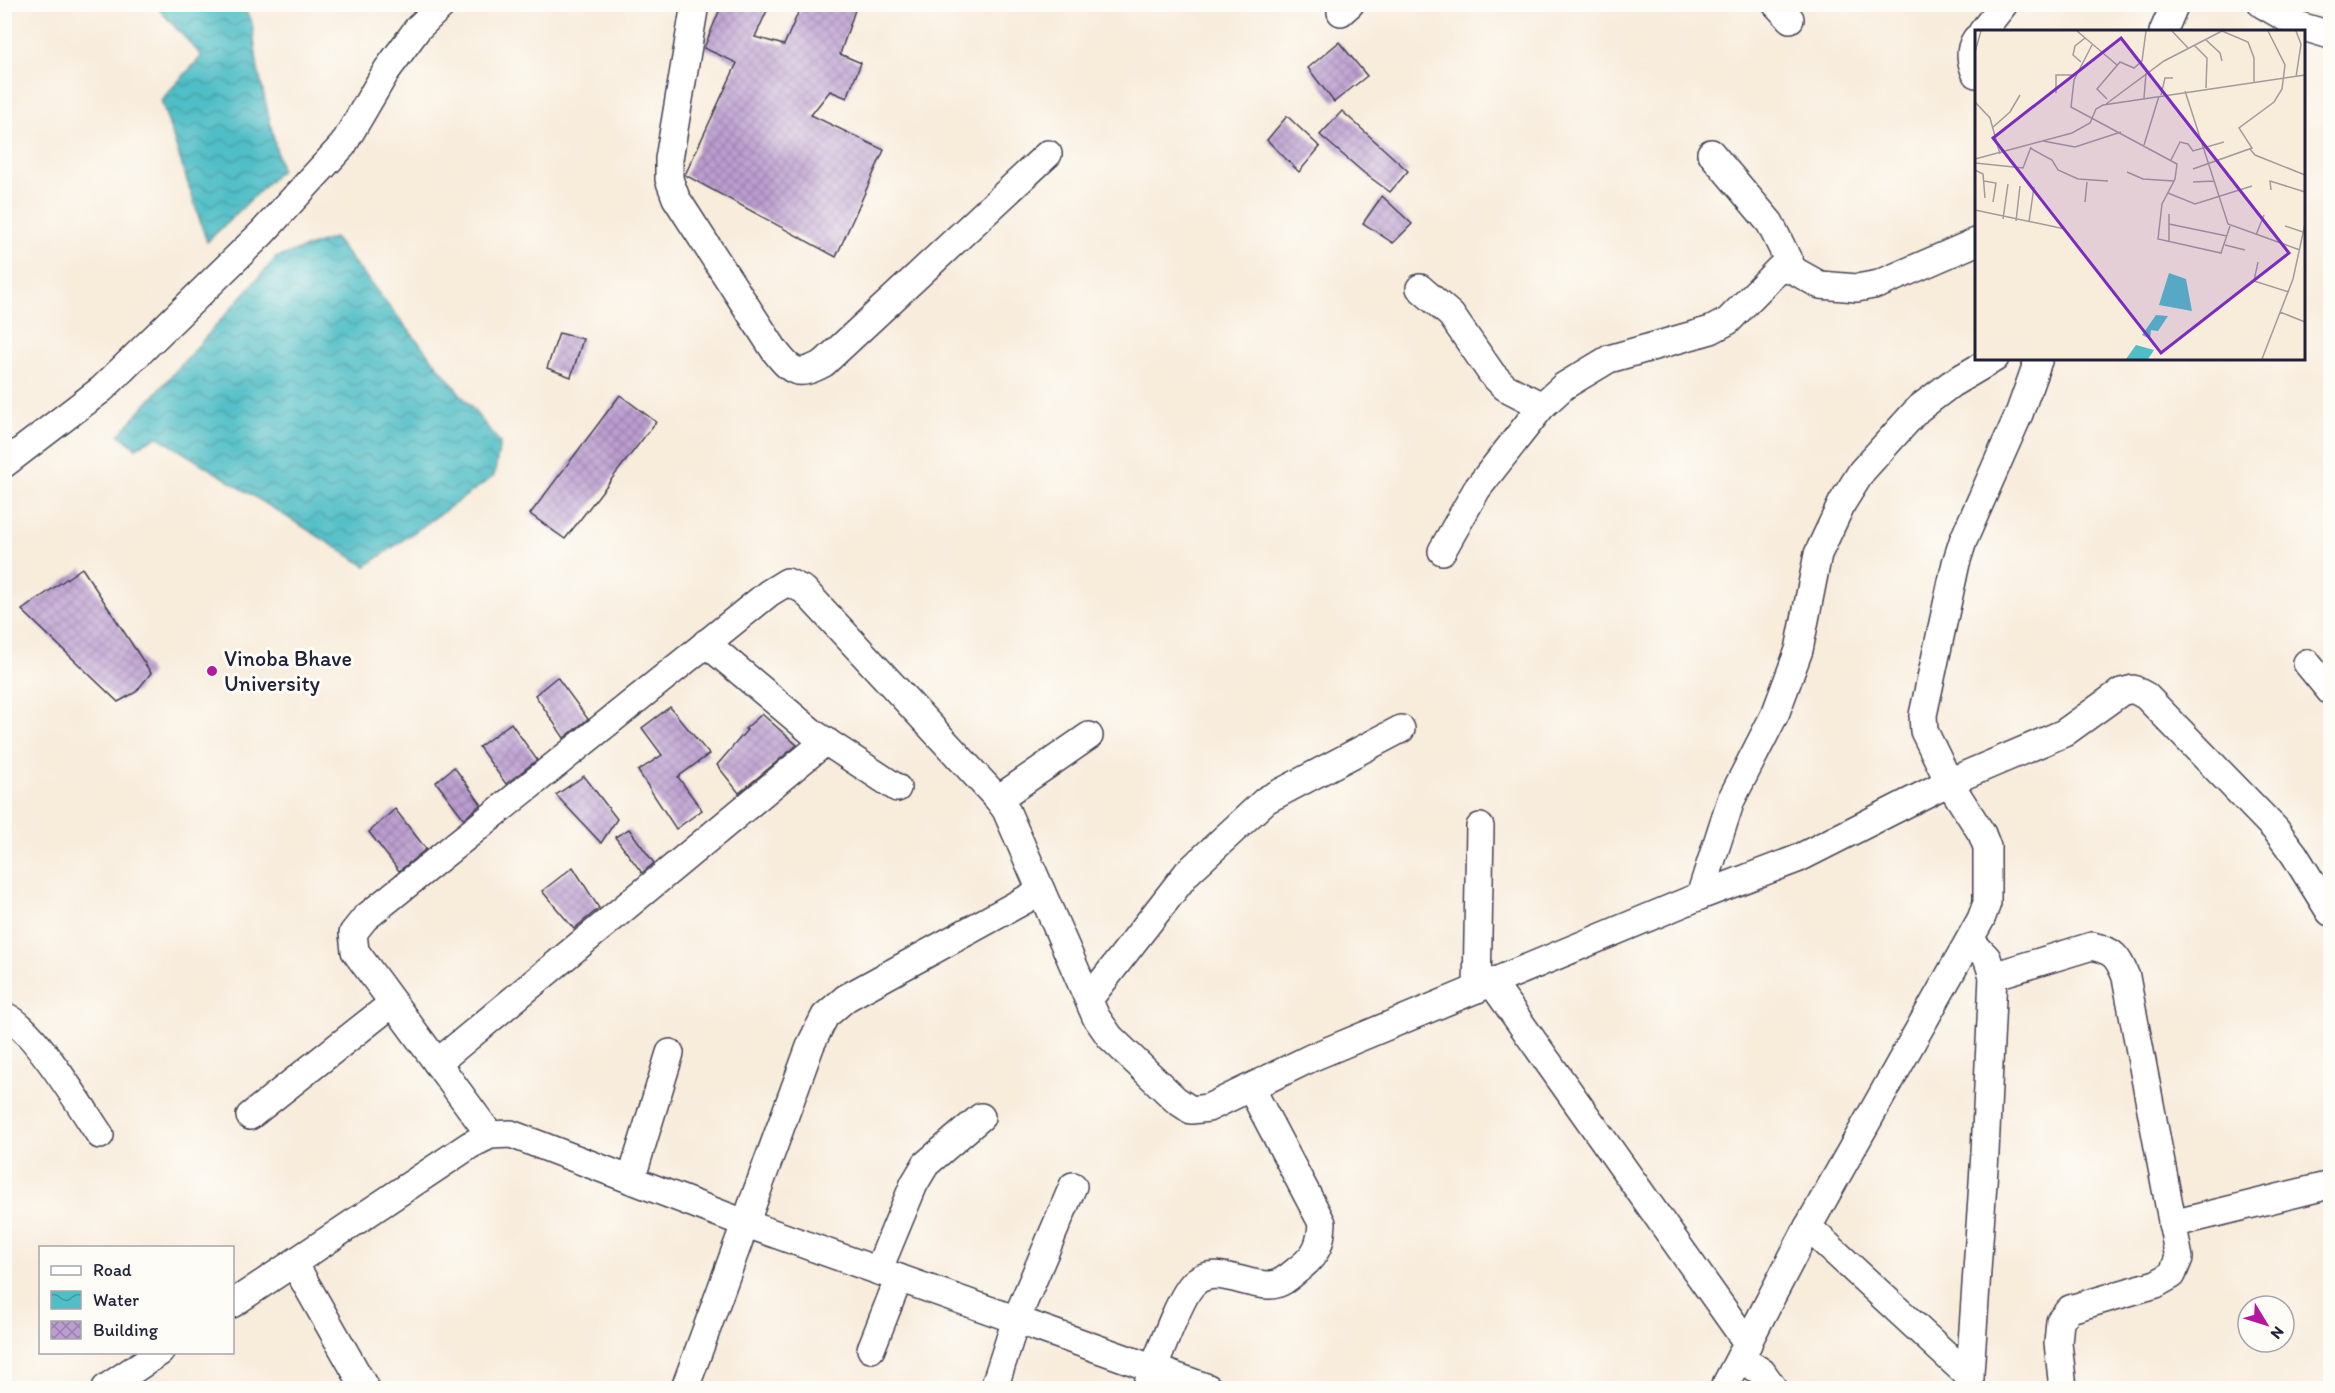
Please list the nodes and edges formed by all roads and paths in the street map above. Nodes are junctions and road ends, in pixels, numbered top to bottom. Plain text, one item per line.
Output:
1 (443, 4) edge
2 (695, 4) edge
3 (2004, 4) edge
4 (2175, 4) edge
5 (2262, 4) edge
6 (1984, 30) edge
7 (2164, 30) edge
8 (2331, 35) edge
9 (1975, 42) edge
10 (1975, 70) edge
11 (1711, 153) dead end
12 (1048, 154) dead end
13 (1975, 244) edge
14 (1793, 270) junction
15 (1420, 288) dead end
16 (1992, 360) edge
17 (2038, 360) edge
18 (1542, 406) junction
19 (4, 464) edge
20 (1442, 551) dead end
21 (706, 643) junction
22 (2307, 663) dead end
23 (2331, 691) edge
24 (1401, 729) dead end
25 (1089, 736) dead end
26 (826, 741) junction
27 (1949, 782) junction
28 (897, 788) dead end
29 (998, 799) junction
30 (1480, 826) dead end
31 (1041, 891) junction
32 (2327, 895) edge
33 (1700, 896) junction
34 (1970, 940) junction
35 (1993, 976) junction
36 (1484, 986) junction
37 (1089, 999) junction
38 (393, 1003) junction
39 (4, 1016) edge
40 (670, 1053) dead end
41 (437, 1063) junction
42 (1251, 1088) junction
43 (250, 1116) dead end
44 (981, 1117) dead end
45 (100, 1135) dead end
46 (490, 1135) junction
47 (631, 1180) junction
48 (2331, 1185) edge
49 (1072, 1186) dead end
50 (747, 1224) junction
51 (2172, 1224) junction
52 (1808, 1227) junction
53 (294, 1263) junction
54 (888, 1275) junction
55 (234, 1303) edge
56 (1016, 1320) junction
57 (871, 1349) dead end
58 (1744, 1351) junction
59 (158, 1354) edge
60 (1150, 1379) edge
61 (1969, 1383) edge
62 (106, 1389) edge
63 (365, 1389) edge
64 (685, 1389) edge
65 (994, 1389) edge
66 (1208, 1389) edge
67 (1725, 1389) edge
68 (1773, 1389) edge
69 (2063, 1389) edge

1 - 19 street
2 - 12 street
3 - 6 street
4 - 7 street
5 - 8 street
9 - 10 street
11 - 14 street
13 - 14 street
14 - 18 street
15 - 18 street
16 - 33 street
17 - 27 street
18 - 20 street
21 - 26 street
21 - 29 street
21 - 38 street
22 - 23 street
24 - 37 street
25 - 29 street
26 - 28 street
26 - 41 street
27 - 32 street
27 - 33 street
27 - 34 street
29 - 31 street
30 - 36 street
31 - 37 street
31 - 50 street
33 - 36 street
34 - 35 street
34 - 52 street
35 - 51 street
35 - 61 street
36 - 42 street
36 - 58 street
37 - 42 street
38 - 41 street
38 - 43 street
39 - 45 street
40 - 47 street
41 - 46 street
42 - 60 street
44 - 54 street
46 - 47 street
46 - 53 street
47 - 50 street
48 - 51 street
49 - 56 street
50 - 54 street
50 - 64 street
51 - 69 street
52 - 58 street
52 - 61 street
53 - 55 street
53 - 63 street
54 - 56 street
54 - 57 street
56 - 60 street
56 - 65 street
58 - 67 street
58 - 68 street
59 - 62 street
60 - 66 street

